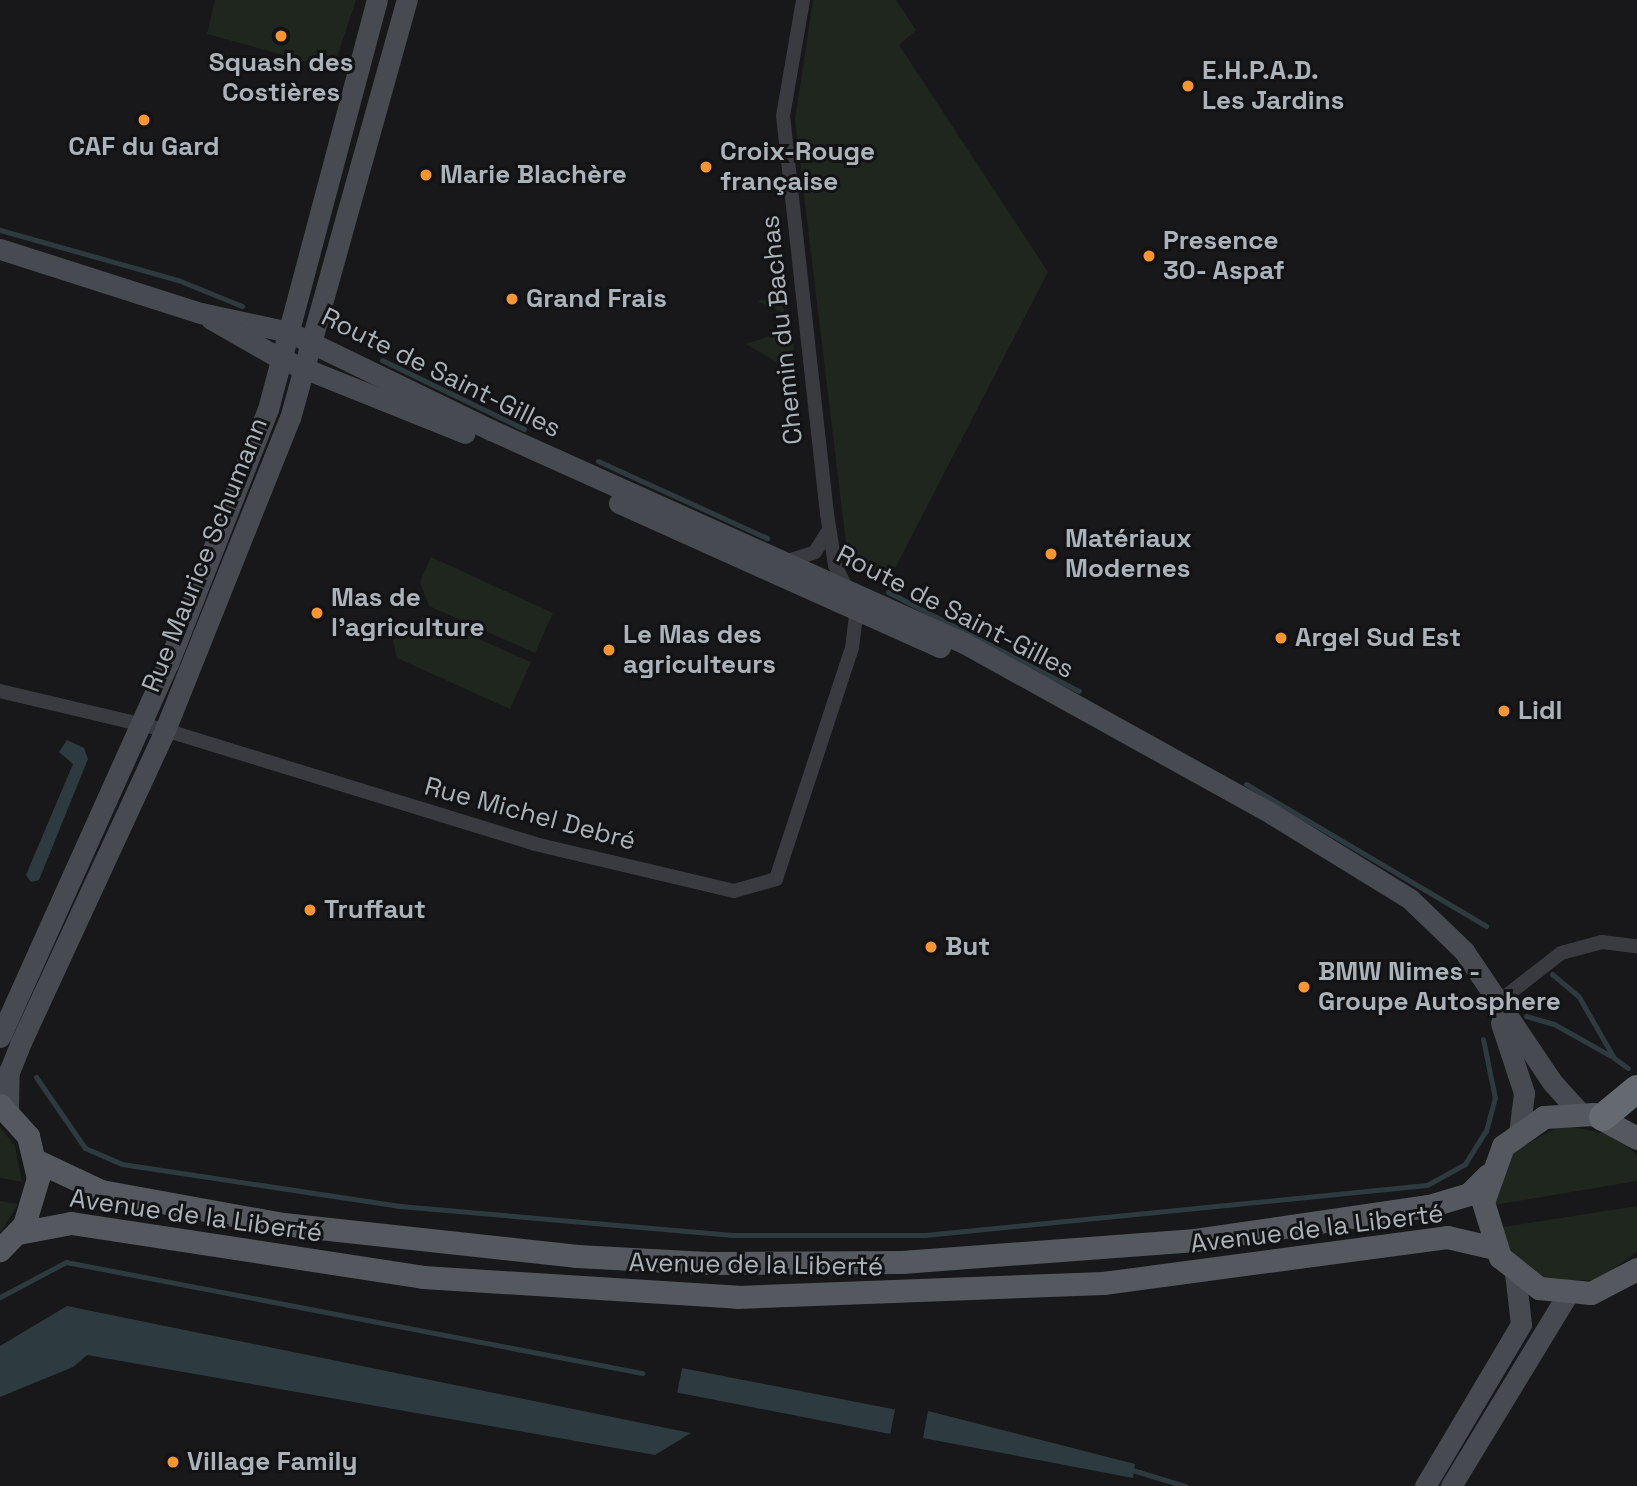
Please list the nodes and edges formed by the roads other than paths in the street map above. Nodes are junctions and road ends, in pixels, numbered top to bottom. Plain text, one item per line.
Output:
1 (377, 0) edge
2 (407, 0) edge
3 (803, 0) edge
4 (0, 249) edge
5 (201, 313) junction
6 (289, 331) junction
7 (314, 342) junction
8 (281, 359) junction
9 (307, 369) junction
10 (830, 530) junction
11 (788, 561) junction
12 (848, 587) junction
13 (857, 610) junction
14 (0, 691) edge
15 (141, 724) junction
16 (165, 730) junction
17 (1637, 946) edge
18 (1497, 1003) junction
19 (0, 1037) edge
20 (1637, 1089) edge
21 (4, 1108) edge
22 (1592, 1115) junction
23 (1519, 1131) junction
24 (1637, 1138) edge
25 (37, 1161) junction
26 (1488, 1175) junction
27 (18, 1233) junction
28 (1494, 1248) junction
29 (0, 1250) edge
30 (1515, 1273) junction
31 (1632, 1276) edge
32 (1567, 1294) junction
33 (1425, 1486) edge
34 (1451, 1486) edge

1 - 6 main road, Rue Maurice Schumann
2 - 7 main road, Rue Maurice Schumann
3 - 10 street, Chemin du Bachas
4 - 5 main road, Route de Saint-Gilles
5 - 6 main road, Route de Saint-Gilles
5 - 8 main road, Route de Saint-Gilles
6 - 7 main road, Route de Saint-Gilles
6 - 8 main road, Rue Maurice Schumann
7 - 9 main road, Rue Maurice Schumann
7 - 11 main road, Route de Saint-Gilles
8 - 9 main road, Route de Saint-Gilles
8 - 15 main road, Rue Maurice Schumann
9 - 13 main road, Route de Saint-Gilles
9 - 16 main road, Rue Maurice Schumann
10 - 11 street
10 - 12 street, Chemin du Bachas
11 - 12 main road, Route de Saint-Gilles
12 - 13 street, Chemin du Bachas
12 - 18 main road, Route de Saint-Gilles
13 - 16 street, Rue Michel Debré
13 - 18 main road, Route de Saint-Gilles
14 - 15 street, Rue Michel Debré
15 - 16 street, Rue Michel Debré
15 - 19 main road, Rue Maurice Schumann
16 - 21 main road, Rue Maurice Schumann
17 - 18 street
18 - 22 main road, Route de Saint-Gilles
18 - 23 main road, Route de Saint-Gilles
20 - 22 highway
21 - 25 main road
22 - 23 main road
22 - 24 main road
23 - 26 main road
25 - 26 main road, Avenue de la Liberté
25 - 27 main road
26 - 28 main road
27 - 28 main road, Avenue de la Liberté
27 - 29 main road
28 - 30 main road
30 - 32 main road
30 - 33 main road
31 - 32 main road
32 - 34 main road

